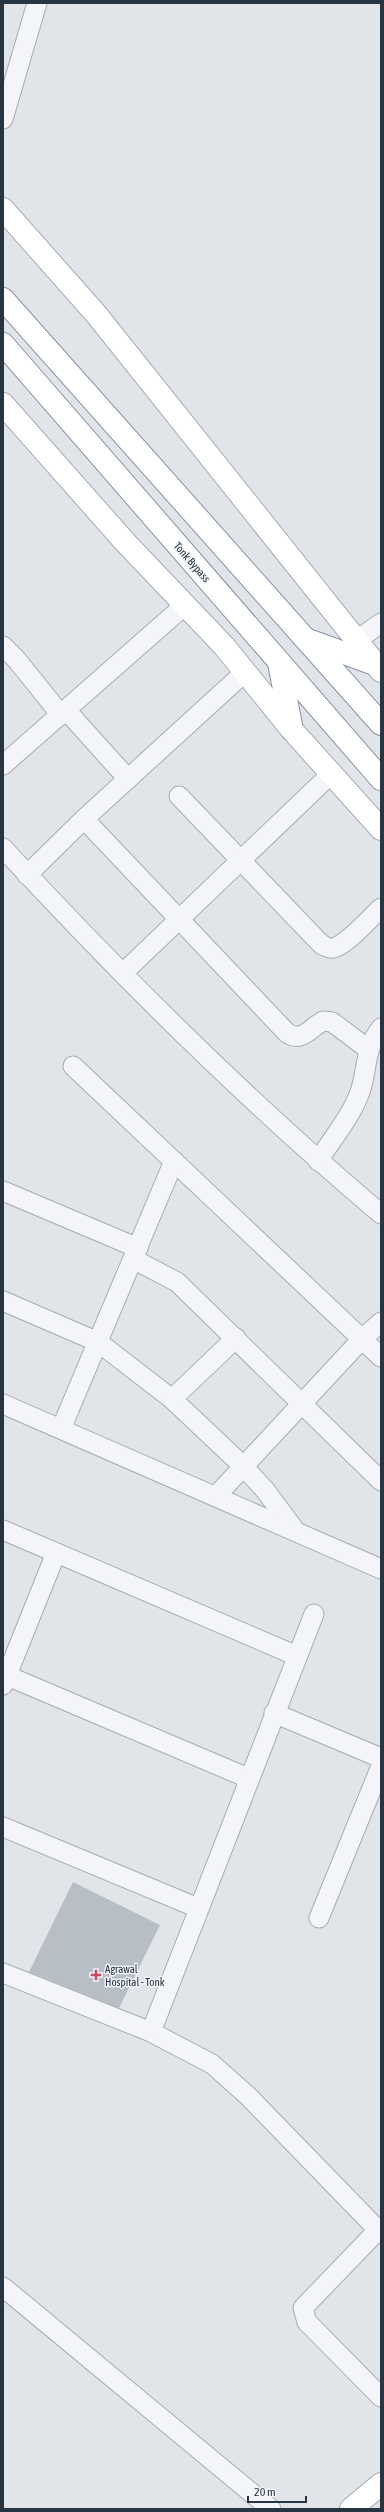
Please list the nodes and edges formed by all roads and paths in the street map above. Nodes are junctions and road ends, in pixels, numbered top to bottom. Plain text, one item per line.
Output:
1 (38, 3) edge
2 (3, 119) edge
3 (3, 209) edge
4 (3, 299) edge
5 (3, 344) edge
6 (3, 404) edge
7 (185, 605) junction
8 (381, 623) edge
9 (305, 638) junction
10 (357, 640) junction
11 (3, 646) edge
12 (279, 662) junction
13 (380, 668) edge
14 (245, 672) junction
15 (63, 712) junction
16 (381, 724) edge
17 (292, 730) junction
18 (3, 765) edge
19 (331, 774) junction
20 (128, 779) junction
21 (381, 779) edge
22 (179, 796) dead end
23 (84, 819) junction
24 (381, 829) edge
25 (3, 848) edge
26 (240, 861) junction
27 (27, 875) junction
28 (381, 908) edge
29 (180, 918) junction
30 (123, 973) junction
31 (381, 1028) edge
32 (368, 1049) junction
33 (73, 1066) dead end
34 (174, 1161) junction
35 (318, 1161) junction
36 (3, 1191) edge
37 (381, 1214) edge
38 (136, 1254) junction
39 (3, 1301) edge
40 (381, 1322) edge
41 (236, 1338) junction
42 (362, 1339) junction
43 (98, 1342) junction
44 (381, 1357) edge
45 (172, 1399) junction
46 (303, 1403) junction
47 (3, 1404) edge
48 (61, 1429) junction
49 (243, 1466) junction
50 (381, 1481) edge
51 (216, 1496) junction
52 (294, 1529) junction
53 (3, 1530) edge
54 (56, 1553) junction
55 (381, 1569) edge
56 (314, 1614) dead end
57 (297, 1656) junction
58 (4, 1678) edge
59 (274, 1713) junction
60 (381, 1758) edge
61 (381, 1766) edge
62 (248, 1778) junction
63 (3, 1827) edge
64 (198, 1908) junction
65 (319, 1918) dead end
66 (3, 1973) edge
67 (151, 2032) junction
68 (380, 2231) edge
69 (3, 2287) edge
70 (381, 2397) edge
71 (381, 2484) edge
72 (271, 2509) edge
73 (351, 2509) edge

1 - 2 street
3 - 10 main road
4 - 9 main road
5 - 12 main road, Tonk Bypass
6 - 7 main road
7 - 14 main road
7 - 15 street
8 - 10 street
9 - 13 main road
9 - 16 main road
10 - 13 main road
11 - 15 street
12 - 17 main road
12 - 21 main road, Tonk Bypass
14 - 17 main road
14 - 20 street
15 - 18 street
15 - 20 street
17 - 19 main road
19 - 24 main road
19 - 26 street
20 - 23 street
22 - 26 street
23 - 27 street
23 - 29 street
25 - 27 street
26 - 28 street
26 - 29 street
27 - 30 street
29 - 30 street
29 - 32 street
30 - 35 street
31 - 32 street
32 - 35 street
33 - 34 street
34 - 38 street
34 - 42 street
35 - 37 street
36 - 38 street
38 - 41 street
38 - 43 street
39 - 43 street
40 - 42 street
41 - 45 street
41 - 46 street
42 - 44 street
42 - 46 street
43 - 45 street
43 - 48 street
45 - 49 street
46 - 49 street
46 - 50 street
47 - 48 street
48 - 51 street
49 - 51 street
49 - 52 street
51 - 52 street
52 - 55 street
53 - 54 street
54 - 57 street
54 - 58 street
56 - 57 street
57 - 59 street
58 - 62 street
59 - 60 street
59 - 62 street
61 - 65 street
62 - 64 street
63 - 64 street
64 - 67 street
66 - 67 street
67 - 68 street
68 - 70 street
69 - 72 street
71 - 73 main road

